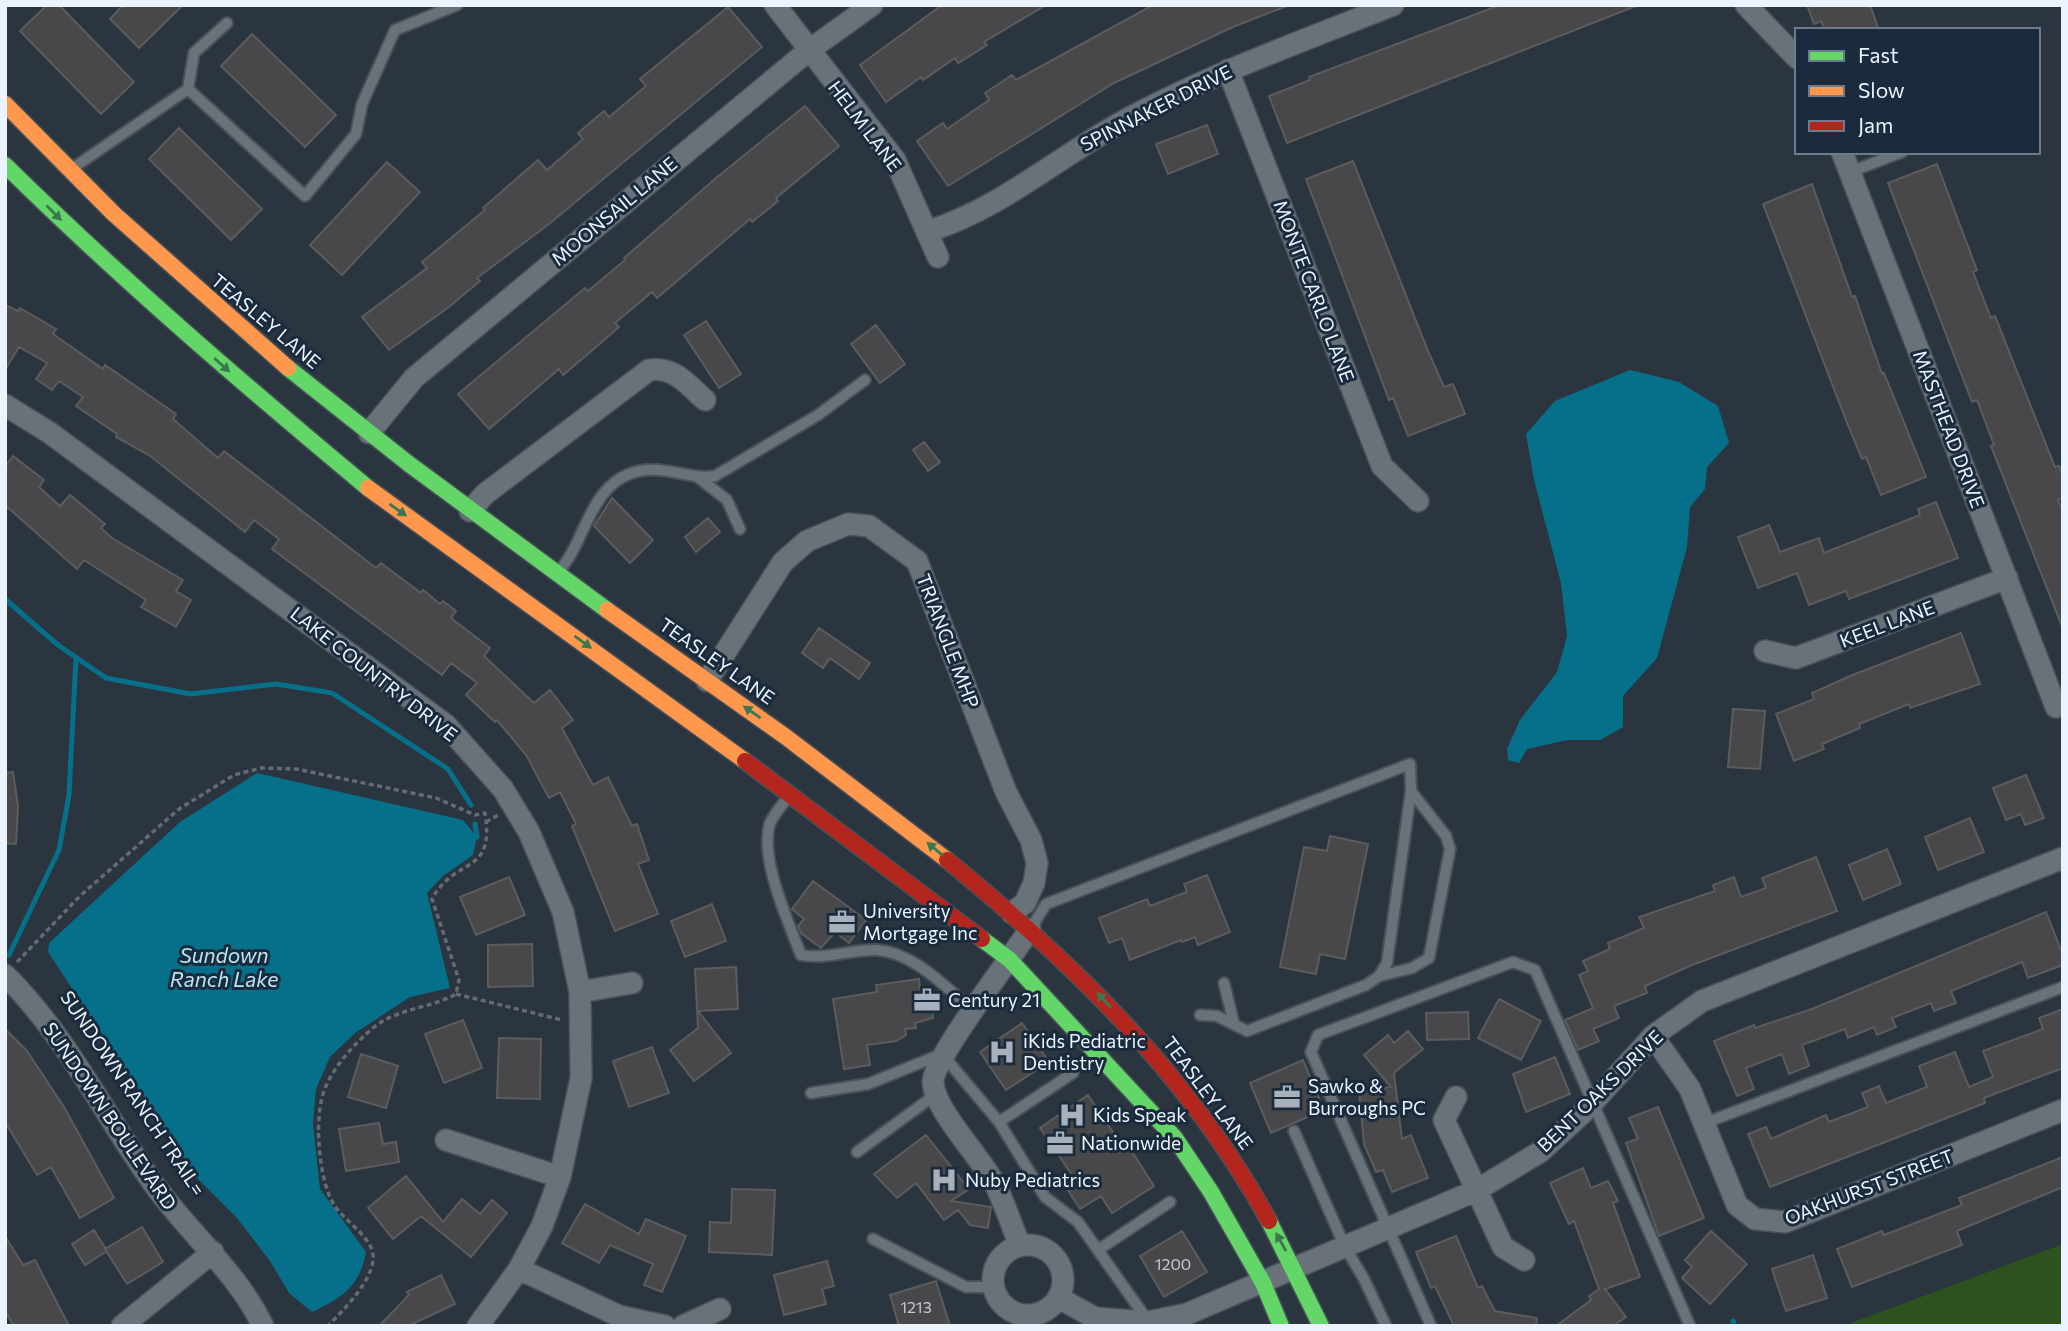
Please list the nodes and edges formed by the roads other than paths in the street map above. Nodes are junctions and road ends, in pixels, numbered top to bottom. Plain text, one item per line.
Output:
1 (457, 5) edge
2 (775, 5) edge
3 (872, 5) edge
4 (1393, 5) edge
5 (1746, 5) edge
6 (227, 23) dead end
7 (808, 51) junction
8 (1795, 56) edge
9 (1228, 70) junction
10 (188, 89) junction
11 (5, 104) edge
12 (1843, 154) edge
13 (1897, 154) edge
14 (5, 165) edge
15 (68, 171) junction
16 (1850, 172) junction
17 (929, 232) junction
18 (938, 257) dead end
19 (865, 380) dead end
20 (705, 400) dead end
21 (5, 405) edge
22 (369, 433) junction
23 (699, 478) junction
24 (1418, 501) dead end
25 (470, 511) junction
26 (740, 529) dead end
27 (557, 573) junction
28 (2007, 578) junction
29 (1765, 651) dead end
30 (707, 681) junction
31 (2059, 706) edge
32 (1411, 791) junction
33 (790, 794) junction
34 (2063, 858) edge
35 (1012, 913) junction
36 (1030, 929) junction
37 (1010, 960) junction
38 (15, 972) edge
39 (1380, 976) junction
40 (632, 983) dead end
41 (1224, 983) dead end
42 (2063, 987) edge
43 (580, 992) junction
44 (974, 1011) junction
45 (1200, 1015) dead end
46 (1234, 1024) junction
47 (1653, 1036) junction
48 (942, 1054) junction
49 (1073, 1073) dead end
50 (811, 1093) dead end
51 (935, 1095) junction
52 (1456, 1097) dead end
53 (1592, 1103) junction
54 (2063, 1110) edge
55 (999, 1122) junction
56 (1705, 1123) junction
57 (1294, 1131) dead end
58 (446, 1140) dead end
59 (857, 1153) dead end
60 (560, 1177) junction
61 (1475, 1191) junction
62 (1170, 1202) dead end
63 (1388, 1229) junction
64 (873, 1239) dead end
65 (1020, 1246) junction
66 (1345, 1247) junction
67 (1098, 1250) junction
68 (213, 1252) junction
69 (1524, 1260) dead end
70 (519, 1269) junction
71 (1296, 1269) junction
72 (1263, 1283) junction
73 (993, 1287) junction
74 (1059, 1298) junction
75 (720, 1309) dead end
76 (1020, 1320) edge
77 (1149, 1324) edge
78 (122, 1326) edge
79 (263, 1326) edge
80 (478, 1326) edge
81 (665, 1326) edge
82 (683, 1326) edge
83 (1281, 1326) edge
84 (1321, 1326) edge
85 (1386, 1326) edge
86 (1431, 1326) edge
87 (1690, 1326) edge

1 - 10 lane
2 - 7 street, HELM LANE
3 - 7 street, MOONSAIL LANE
4 - 9 street, SPINNAKER DRIVE
5 - 8 street
6 - 10 lane
7 - 17 street, HELM LANE
7 - 22 street, MOONSAIL LANE
9 - 17 street, SPINNAKER DRIVE
9 - 24 street, MONTE CARLO LANE
10 - 15 lane
11 - 15 main road, TEASLEY LANE
12 - 16 street, MASTHEAD DRIVE
13 - 16 lane
14 -> 33 main road
15 - 22 main road, TEASLEY LANE
16 - 28 street, MASTHEAD DRIVE
17 - 18 street, HELM LANE
19 - 23 lane
20 - 25 street
21 - 43 street, LAKE COUNTRY DRIVE
22 - 25 main road, TEASLEY LANE
23 - 26 lane
23 - 27 lane
25 - 27 main road, TEASLEY LANE
27 - 30 main road, TEASLEY LANE
28 - 29 street, KEEL LANE
28 - 31 street, MASTHEAD DRIVE
35 -> 30 main road, TEASLEY LANE
30 - 35 street, TRIANGLE MHP
32 - 36 lane
32 - 39 lane
32 - 39 lane
33 - 37 main road
33 - 44 lane
34 - 47 street, BENT OAKS DRIVE
35 - 36 main road, TEASLEY LANE
36 - 37 street
71 -> 36 main road, TEASLEY LANE
37 - 44 street
37 - 72 main road
38 - 68 street, SUNDOWN BOULEVARD
39 - 46 lane
40 - 43 street
41 - 46 lane
42 - 56 lane
43 - 60 street, LAKE COUNTRY DRIVE
44 - 48 street
45 - 46 lane
47 - 53 street, BENT OAKS DRIVE
47 - 56 street, OAKHURST STREET
48 - 50 lane
48 - 51 street
48 - 55 lane
49 - 55 lane
51 - 59 lane
51 - 65 street
52 - 61 street
53 - 61 street, BENT OAKS DRIVE
53 - 63 lane
53 - 87 lane
54 - 56 street, OAKHURST STREET
55 - 67 lane
57 - 66 lane
58 - 60 street
60 - 70 street, LAKE COUNTRY DRIVE
61 - 63 street, BENT OAKS DRIVE
61 - 69 street
62 - 67 lane
63 - 66 street, BENT OAKS DRIVE
63 - 86 lane
64 - 73 lane
65 - 73 street
65 - 74 street
66 - 71 street, BENT OAKS DRIVE
66 - 85 lane
67 - 77 lane
68 - 78 street
68 - 79 street, SUNDOWN BOULEVARD
70 - 80 street, LAKE COUNTRY DRIVE
70 - 81 street
71 - 72 street, BENT OAKS DRIVE
71 - 84 main road, TEASLEY LANE
72 - 77 street, BENT OAKS DRIVE
72 - 83 main road
73 - 76 street
74 - 76 street
74 - 77 street, BENT OAKS DRIVE
75 - 82 street

